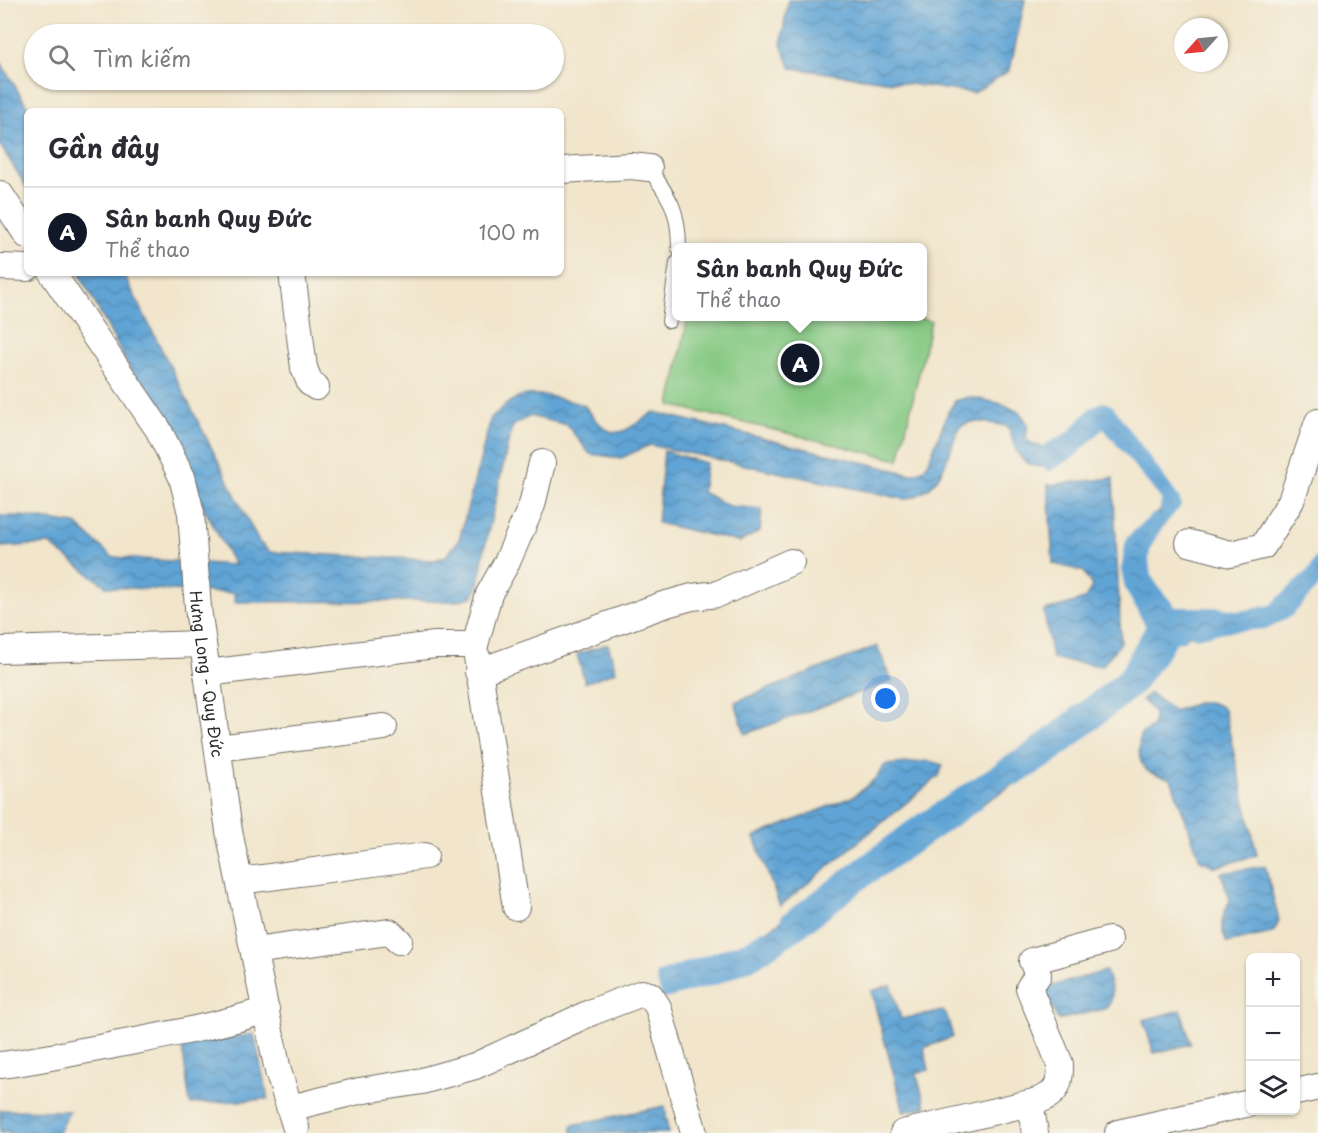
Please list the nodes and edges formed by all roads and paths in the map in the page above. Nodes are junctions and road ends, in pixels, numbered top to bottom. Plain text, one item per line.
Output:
1 (649, 168) joint
2 (564, 170) edge
3 (0, 194) edge
4 (24, 230) edge
5 (679, 243) edge
6 (0, 267) edge
7 (24, 268) edge
8 (54, 276) edge
9 (292, 276) edge
10 (672, 299) edge
11 (669, 321) dead end
12 (316, 387) dead end
13 (1318, 422) edge
14 (542, 463) dead end
15 (1189, 543) dead end
16 (791, 562) dead end
17 (203, 644) junction
18 (475, 645) junction
19 (0, 650) edge
20 (478, 672) junction
21 (207, 673) junction
22 (384, 727) dead end
23 (218, 748) junction
24 (425, 856) dead end
25 (240, 880) junction
26 (516, 907) dead end
27 (1109, 940) dead end
28 (399, 941) dead end
29 (254, 951) junction
30 (266, 1010) junction
31 (0, 1065) edge
32 (1318, 1087) edge
33 (1300, 1091) edge
34 (1030, 1103) junction
35 (1246, 1104) edge
36 (294, 1123) edge
37 (694, 1133) edge
38 (903, 1133) edge
39 (1035, 1133) edge
40 (1118, 1133) edge

1 - 2 street
1 - 5 lane
3 - 4 street
6 - 7 street
8 - 17 street, Hưng Long - Quy Đức
9 - 12 street
10 - 11 lane
13 - 15 street
14 - 18 street
16 - 20 street
17 - 19 street
17 - 21 street, Hưng Long - Quy Đức
18 - 20 street
18 - 21 street
20 - 26 street
21 - 23 street, Hưng Long - Quy Đức
22 - 23 street
23 - 25 street, Hưng Long - Quy Đức
24 - 25 street
25 - 29 street, Hưng Long - Quy Đức
27 - 34 street
28 - 29 street
29 - 30 street, Hưng Long - Quy Đức
30 - 31 street
30 - 36 street, Hưng Long - Quy Đức
32 - 33 street
34 - 38 street
34 - 39 street
35 - 40 street
36 - 37 street

